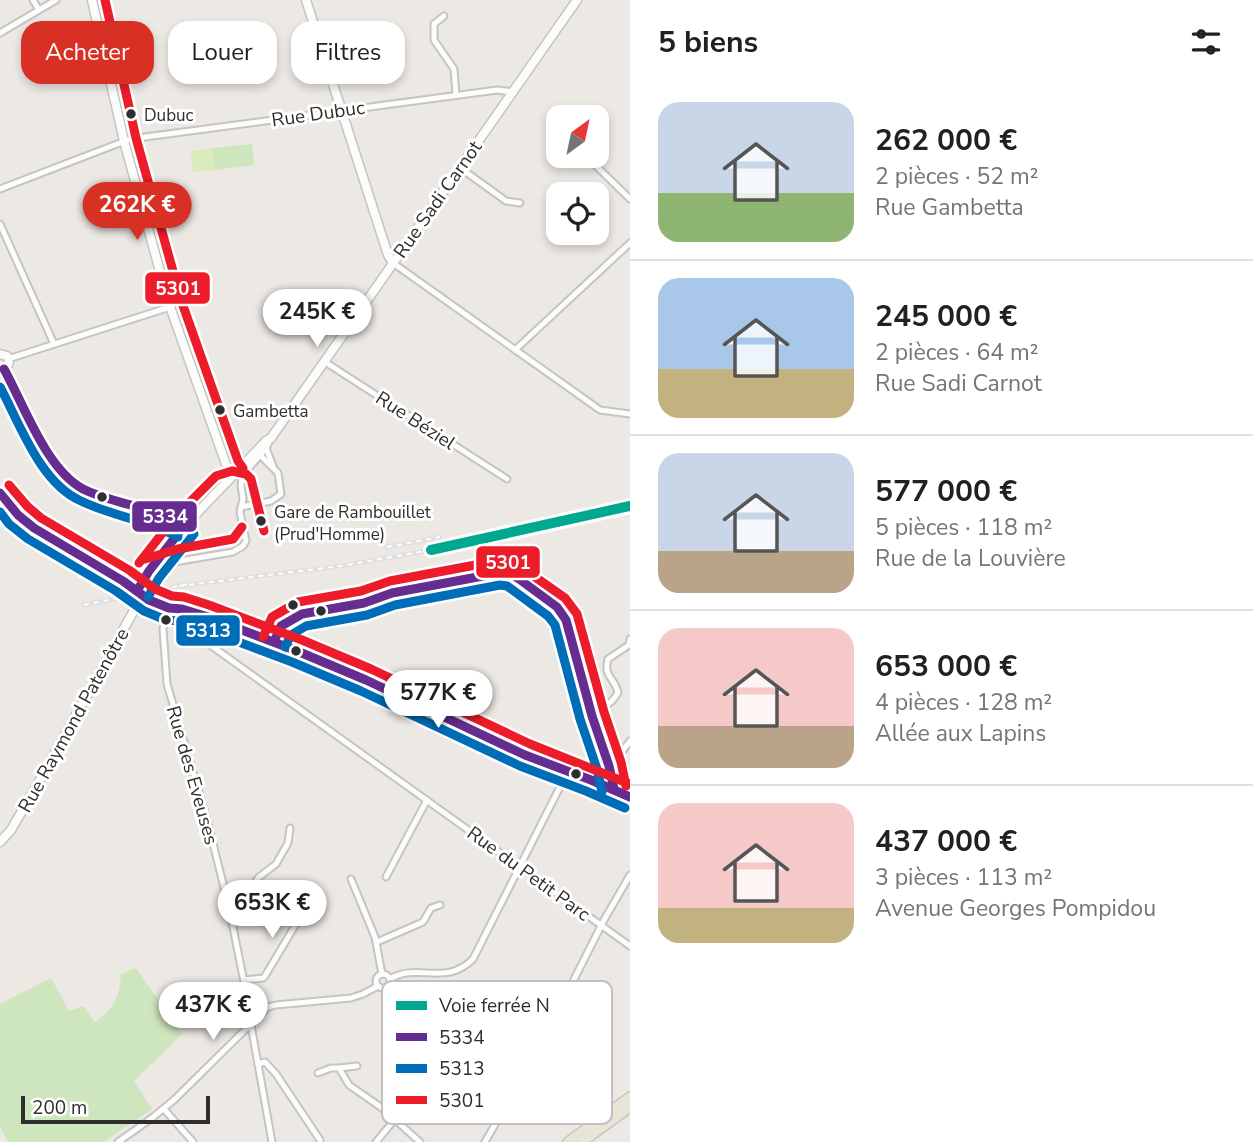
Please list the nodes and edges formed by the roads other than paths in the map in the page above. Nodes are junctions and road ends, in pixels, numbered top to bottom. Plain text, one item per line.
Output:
1 (33, 0) edge
2 (56, 0) edge
3 (92, 0) edge
4 (306, 0) edge
5 (578, 0) edge
6 (39, 10) junction
7 (444, 16) dead end
8 (0, 33) edge
9 (513, 93) junction
10 (456, 95) junction
11 (341, 110) junction
12 (124, 141) junction
13 (460, 167) junction
14 (598, 168) edge
15 (0, 189) edge
16 (630, 199) edge
17 (520, 203) dead end
18 (0, 224) edge
19 (630, 243) edge
20 (393, 264) junction
21 (170, 307) junction
22 (54, 344) junction
23 (515, 350) junction
24 (4, 356) edge
25 (325, 362) junction
26 (2, 370) edge
27 (630, 414) edge
28 (271, 438) junction
29 (266, 448) junction
30 (258, 454) junction
31 (253, 464) junction
32 (272, 467) junction
33 (238, 473) junction
34 (507, 480) dead end
35 (241, 485) junction
36 (223, 486) junction
37 (0, 493) edge
38 (241, 507) junction
39 (184, 526) junction
40 (172, 540) junction
41 (180, 561) junction
42 (149, 571) junction
43 (123, 581) junction
44 (140, 594) junction
45 (170, 613) junction
46 (173, 618) junction
47 (630, 639) edge
48 (274, 642) junction
49 (592, 716) junction
50 (630, 741) edge
51 (604, 757) junction
52 (609, 766) junction
53 (568, 771) junction
54 (592, 780) junction
55 (614, 789) junction
56 (630, 797) edge
57 (427, 800) junction
58 (290, 828) dead end
59 (1, 840) edge
60 (520, 866) junction
61 (630, 875) edge
62 (386, 877) dead end
63 (351, 879) dead end
64 (282, 895) dead end
65 (440, 905) dead end
66 (230, 912) junction
67 (601, 925) junction
68 (377, 942) junction
69 (630, 946) edge
70 (382, 974) junction
71 (390, 979) joint
72 (244, 980) junction
73 (572, 981) edge
74 (378, 986) junction
75 (382, 988) edge
76 (251, 1025) junction
77 (258, 1064) junction
78 (356, 1066) dead end
79 (339, 1068) junction
80 (318, 1073) dead end
81 (630, 1097) edge
82 (630, 1107) edge
83 (164, 1109) junction
84 (382, 1109) edge
85 (612, 1110) edge
86 (612, 1120) edge
87 (392, 1124) edge
88 (400, 1124) edge
89 (495, 1124) edge
90 (593, 1124) edge
91 (607, 1124) edge
92 (320, 1140) dead end
93 (118, 1142) edge
94 (193, 1142) edge
95 (272, 1142) edge
96 (376, 1142) edge
97 (420, 1142) edge
98 (485, 1142) edge
99 (568, 1142) edge
100 (582, 1142) edge

1 - 6 street
2 - 6 street
3 - 12 main road
4 - 11 main road
5 - 9 main road, Rue Sadi Carnot
6 - 8 street
7 - 10 street
9 - 10 street, Rue Dubuc
9 - 13 main road, Rue Sadi Carnot
10 - 11 street, Rue Dubuc
11 - 12 street, Rue Dubuc
11 - 20 main road
12 - 15 street, Rue Dubuc
12 - 21 main road
13 - 17 street
13 - 20 main road, Rue Sadi Carnot
14 - 16 street
18 - 22 street
19 - 23 street
20 - 23 street
20 - 25 main road, Rue Sadi Carnot
21 - 22 street
21 - 33 main road
22 - 24 street
23 - 27 street
24 - 26 main road
25 - 28 main road, Rue Sadi Carnot
25 - 34 street, Rue Béziel
26 - 39 main road
28 - 29 street
28 - 30 main road, Rue Sadi Carnot
29 - 30 street
29 - 32 street
30 - 31 street
30 - 32 street
30 - 33 main road, Rue Sadi Carnot
31 - 32 street
31 - 33 street
32 - 38 street
33 - 35 street
33 - 36 main road, Rue Sadi Carnot
35 - 36 street
35 - 38 street
36 - 39 main road, Rue Sadi Carnot
37 - 43 main road
38 - 41 street
39 - 40 main road, Rue Sadi Carnot
40 - 41 street
40 - 42 main road, Rue Sadi Carnot
41 - 42 street
42 - 43 main road
42 - 44 main road, Rue Sadi Carnot
43 - 44 main road
44 - 45 main road
44 - 59 main road, Rue Raymond Patenôtre
45 - 46 street
45 - 46 street, Rue du Petit Parc
45 - 48 main road
45 - 66 street, Rue des Eveuses
46 - 57 street, Rue du Petit Parc
47 - 49 street
48 - 49 street
48 - 53 main road
49 - 51 street
50 - 52 street
51 - 52 street
51 - 54 street
52 - 55 street
53 - 54 main road
53 - 60 street
54 - 55 main road
55 - 56 main road
57 - 60 street, Rue du Petit Parc
57 - 62 street
58 - 66 street
60 - 67 street, Rue du Petit Parc
60 - 71 street
61 - 67 street
63 - 68 street
64 - 72 street
65 - 68 street
66 - 72 street, Rue des Eveuses
67 - 69 street, Rue du Petit Parc
67 - 73 street
68 - 70 street
70 - 71 street
70 - 74 street
72 - 76 street, Rue des Eveuses
74 - 75 street
74 - 76 street
76 - 77 street, Rue des Eveuses
76 - 83 street
77 - 92 street
77 - 95 street, Rue des Eveuses
78 - 79 street
79 - 80 street
79 - 84 street
81 - 85 main road
82 - 86 main road
83 - 93 street
83 - 94 street
87 - 96 street
88 - 97 street
89 - 98 street
90 - 99 main road
91 - 100 main road

